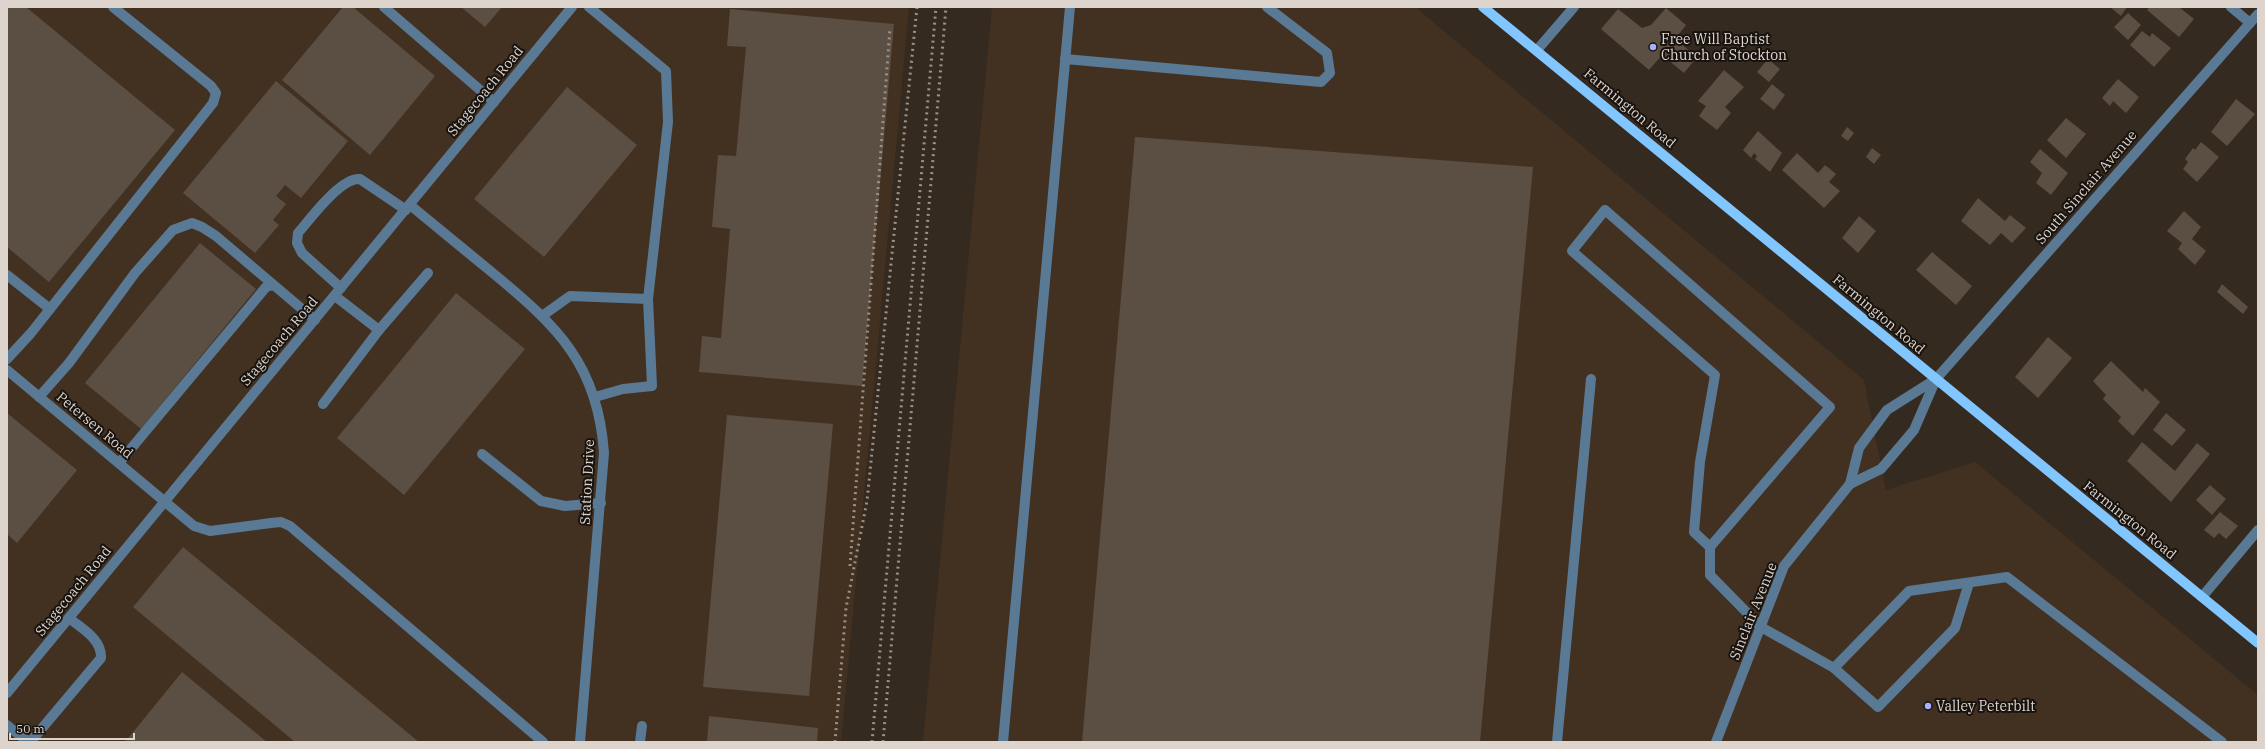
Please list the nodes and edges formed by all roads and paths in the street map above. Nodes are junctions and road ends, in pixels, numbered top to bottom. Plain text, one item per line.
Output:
1 (113, 7) edge
2 (384, 7) edge
3 (572, 7) edge
4 (589, 7) edge
5 (1070, 7) edge
6 (1267, 7) edge
7 (1483, 7) edge
8 (1574, 7) edge
9 (2231, 7) edge
10 (2258, 14) edge
11 (2250, 23) junction
12 (1537, 50) junction
13 (1065, 59) junction
14 (494, 102) junction
15 (408, 208) junction
16 (428, 273) dead end
17 (7, 274) edge
18 (273, 285) junction
19 (338, 292) junction
20 (648, 299) junction
21 (50, 309) junction
22 (542, 316) junction
23 (315, 320) junction
24 (379, 330) junction
25 (7, 359) edge
26 (7, 370) edge
27 (1591, 379) dead end
28 (1936, 379) junction
29 (39, 397) junction
30 (595, 397) junction
31 (322, 404) dead end
32 (482, 454) dead end
33 (119, 463) junction
34 (1850, 484) junction
35 (165, 502) junction
36 (601, 503) junction
37 (2258, 530) edge
38 (1710, 547) junction
39 (1969, 583) junction
40 (2202, 597) junction
41 (69, 618) junction
42 (1761, 627) junction
43 (2258, 643) edge
44 (1834, 668) junction
45 (7, 693) edge
46 (7, 725) edge
47 (642, 726) dead end
48 (543, 742) edge
49 (580, 742) edge
50 (640, 742) edge
51 (1003, 742) edge
52 (1557, 742) edge
53 (1716, 742) edge
54 (2222, 742) edge

1 - 21 street
2 - 14 street
3 - 14 street, Stagecoach Road
4 - 20 street
5 - 13 street
6 - 13 street
7 - 12 main road, Farmington Road
8 - 12 street
9 - 11 street
10 - 11 street, South Sinclair Avenue
11 - 28 street, South Sinclair Avenue
12 - 28 main road, Farmington Road
13 - 51 street
14 - 15 street, Stagecoach Road
15 - 19 street, Stagecoach Road
15 - 19 street, Station Drive
15 - 22 street, Station Drive
16 - 24 street
17 - 21 street
18 - 23 street
18 - 29 street
18 - 33 street
19 - 23 street, Stagecoach Road
19 - 24 street
20 - 22 street
20 - 30 street
21 - 25 street
22 - 30 street, Station Drive
23 - 35 street, Stagecoach Road
24 - 31 street
26 - 29 street, Petersen Road
27 - 52 street
28 - 34 street, Sinclair Avenue
28 - 34 street, Sinclair Avenue
28 - 40 main road, Farmington Road
29 - 33 street, Petersen Road
30 - 36 street, Station Drive
32 - 36 street
33 - 35 street, Petersen Road
34 - 42 street, Sinclair Avenue
35 - 41 street, Stagecoach Road
35 - 48 street, Petersen Road
36 - 49 street, Station Drive
37 - 40 street
38 - 38 street
38 - 42 street
39 - 44 street
39 - 44 street
39 - 54 street
40 - 43 main road, Farmington Road
41 - 45 street, Stagecoach Road
41 - 46 street
42 - 44 street
42 - 53 street, Sinclair Avenue
47 - 50 street

